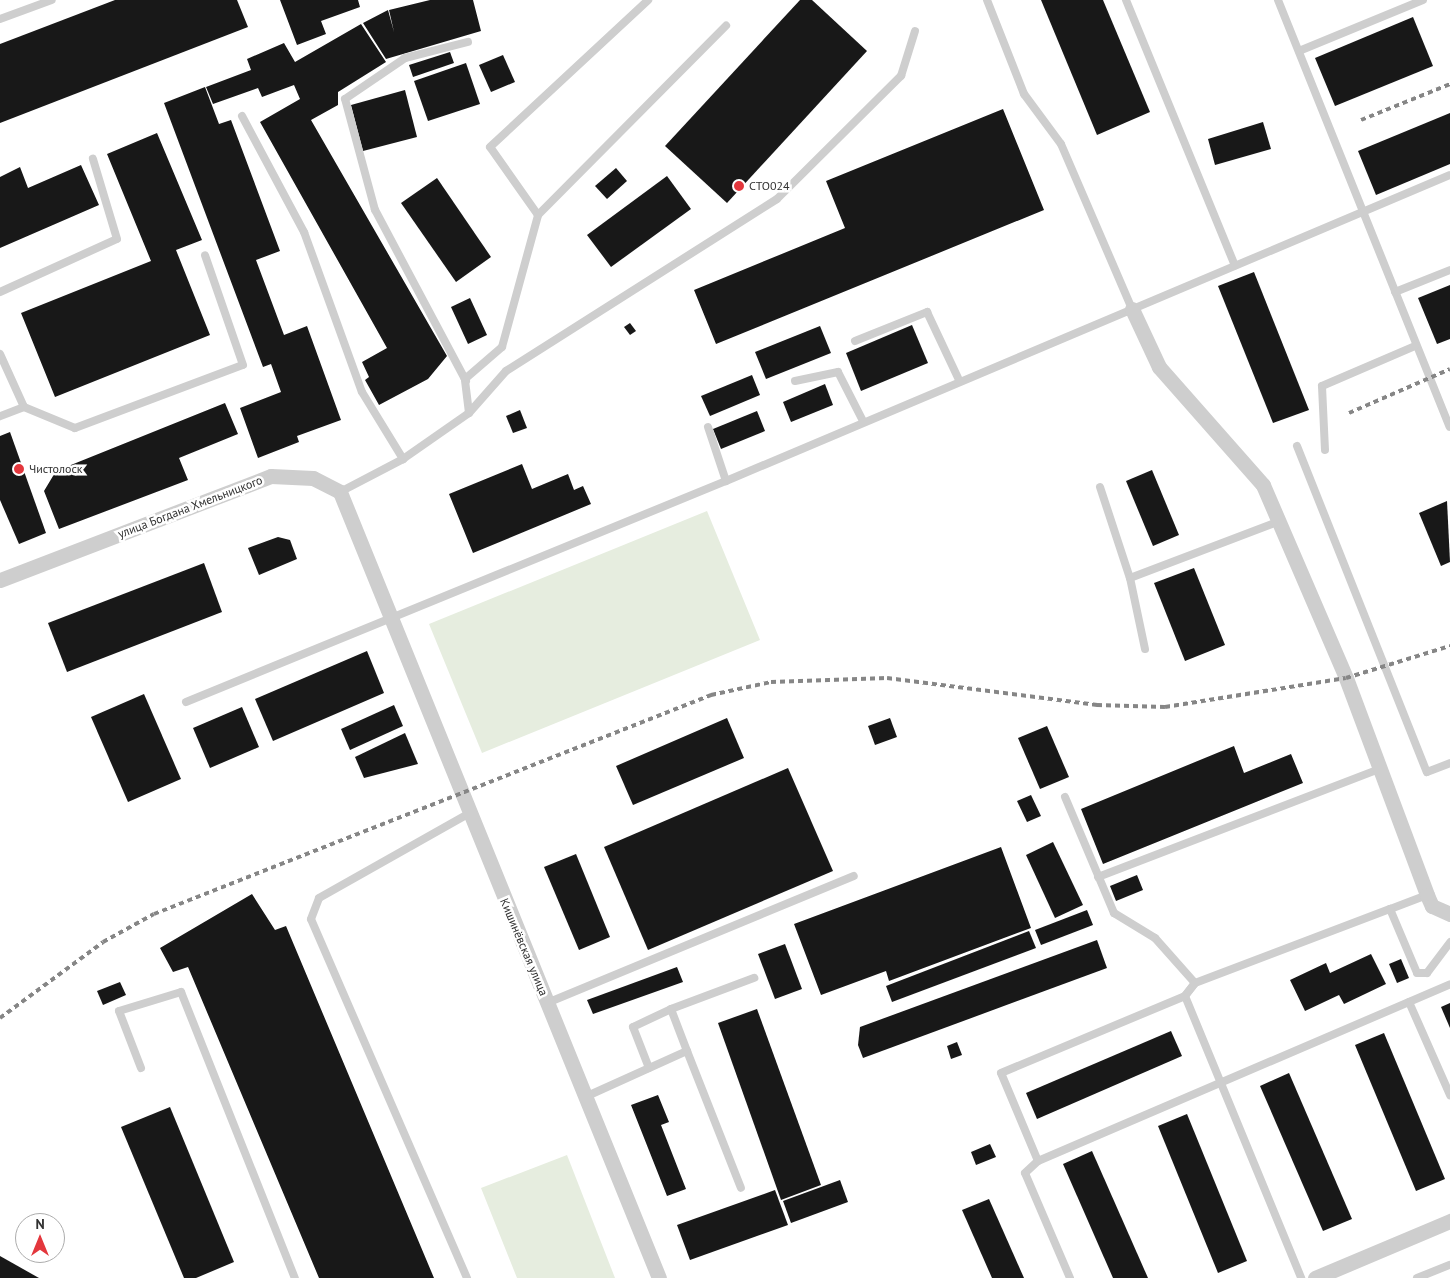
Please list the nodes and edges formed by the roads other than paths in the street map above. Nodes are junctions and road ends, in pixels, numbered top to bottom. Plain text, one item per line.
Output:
1 (52, 0) edge
2 (648, 0) edge
3 (987, 0) edge
4 (1126, 0) edge
5 (1278, 0) edge
6 (1423, 0) edge
7 (0, 20) edge
8 (726, 26) dead end
9 (915, 32) dead end
10 (468, 42) dead end
11 (1300, 51) junction
12 (242, 116) dead end
13 (93, 159) dead end
14 (1450, 175) edge
15 (1362, 211) junction
16 (538, 215) junction
17 (205, 255) dead end
18 (1235, 266) junction
19 (1450, 270) edge
20 (0, 292) edge
21 (1395, 292) junction
22 (1132, 309) junction
23 (855, 341) dead end
24 (1415, 346) junction
25 (0, 354) edge
26 (466, 379) junction
27 (795, 381) dead end
28 (960, 382) junction
29 (24, 407) junction
30 (469, 413) junction
31 (0, 416) edge
32 (863, 421) junction
33 (708, 427) dead end
34 (1450, 427) edge
35 (1297, 446) dead end
36 (1325, 450) dead end
37 (404, 459) junction
38 (726, 481) junction
39 (1100, 486) dead end
40 (340, 492) junction
41 (1280, 521) junction
42 (1130, 578) junction
43 (0, 580) edge
44 (390, 616) junction
45 (1145, 649) dead end
46 (186, 702) dead end
47 (1450, 763) edge
48 (1379, 769) junction
49 (1065, 797) dead end
50 (468, 814) junction
51 (854, 876) dead end
52 (1098, 877) junction
53 (1426, 895) junction
54 (1390, 909) junction
55 (1450, 914) edge
56 (1450, 942) edge
57 (754, 978) dead end
58 (1195, 982) junction
59 (1450, 984) edge
60 (1185, 996) junction
61 (1410, 1002) junction
62 (547, 1003) junction
63 (670, 1009) junction
64 (687, 1051) junction
65 (141, 1068) dead end
66 (649, 1068) junction
67 (1222, 1084) junction
68 (1450, 1095) edge
69 (585, 1096) junction
70 (1038, 1160) junction
71 (741, 1188) dead end
72 (1450, 1221) edge
73 (1450, 1265) edge
74 (295, 1278) edge
75 (467, 1278) edge
76 (659, 1278) edge
77 (1070, 1278) edge
78 (1301, 1278) edge
79 (1315, 1278) edge
80 (1417, 1278) edge

1 - 7 lane
2 - 16 lane
3 - 22 lane
4 - 18 lane
5 - 11 lane
6 - 11 lane
8 - 16 lane
9 - 30 lane
10 - 26 lane
11 - 15 lane
12 - 37 lane
13 - 20 lane
14 - 15 lane
15 - 18 lane
15 - 21 lane
16 - 26 lane
17 - 29 lane
18 - 22 lane
19 - 21 lane
21 - 24 lane
22 - 28 lane
22 - 41 street
23 - 28 lane
24 - 34 lane
24 - 36 lane
25 - 29 lane
26 - 30 lane
27 - 32 lane
28 - 32 lane
29 - 31 lane
30 - 37 lane
32 - 38 lane
33 - 38 lane
35 - 47 lane
37 - 40 lane
38 - 44 lane
39 - 42 lane
40 - 43 street, улица Богдана Хмельницкого
40 - 44 street
41 - 42 lane
41 - 48 street
42 - 45 lane
44 - 46 lane
44 - 50 street, Кишинёвская улица
48 - 52 lane
48 - 53 street
49 - 52 lane
50 - 62 street, Кишинёвская улица
50 - 75 lane
51 - 62 lane
52 - 58 lane
53 - 54 lane
53 - 55 street
54 - 56 lane
54 - 58 lane
57 - 63 lane
58 - 60 lane
59 - 61 lane
60 - 67 lane
60 - 70 lane
61 - 67 lane
61 - 68 lane
62 - 69 street, Кишинёвская улица
63 - 64 lane
63 - 66 lane
64 - 66 lane
64 - 71 lane
65 - 74 lane
66 - 69 lane
67 - 70 lane
67 - 78 lane
69 - 76 street, Кишинёвская улица
70 - 77 lane
72 - 79 street
73 - 80 lane

